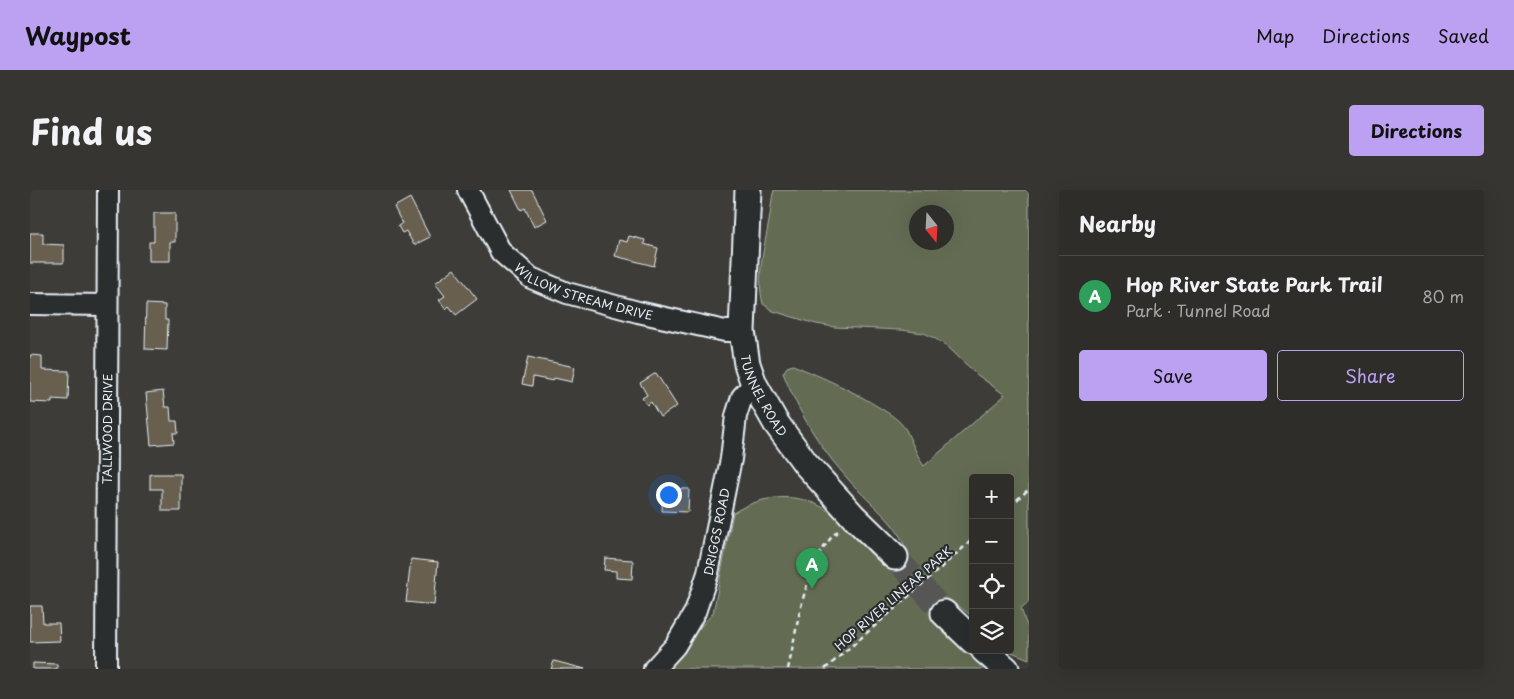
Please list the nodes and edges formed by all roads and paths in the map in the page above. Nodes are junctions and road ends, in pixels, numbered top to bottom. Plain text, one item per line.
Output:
1 (108, 190) edge
2 (468, 190) edge
3 (748, 190) edge
4 (30, 304) edge
5 (107, 305) junction
6 (742, 331) junction
7 (754, 384) junction
8 (1029, 490) edge
9 (1014, 503) edge
10 (842, 528) dead end
11 (969, 544) edge
12 (895, 557) tunnel mouth
13 (944, 613) tunnel mouth
14 (969, 637) edge
15 (989, 654) edge
16 (106, 669) edge
17 (654, 669) edge
18 (788, 669) edge
19 (825, 669) edge
20 (1006, 669) edge

1 - 5 street, TALLWOOD DRIVE
2 - 6 street, WILLOW STREAM DRIVE
3 - 6 main road, TUNNEL ROAD
4 - 5 street
5 - 16 street, TALLWOOD DRIVE
6 - 7 main road, TUNNEL ROAD
7 - 12 main road, TUNNEL ROAD
7 - 17 street, DRIGGS ROAD
8 - 9 path
10 - 18 path
11 - 19 path, HOP RIVER LINEAR PARK
13 - 14 main road
15 - 20 main road

